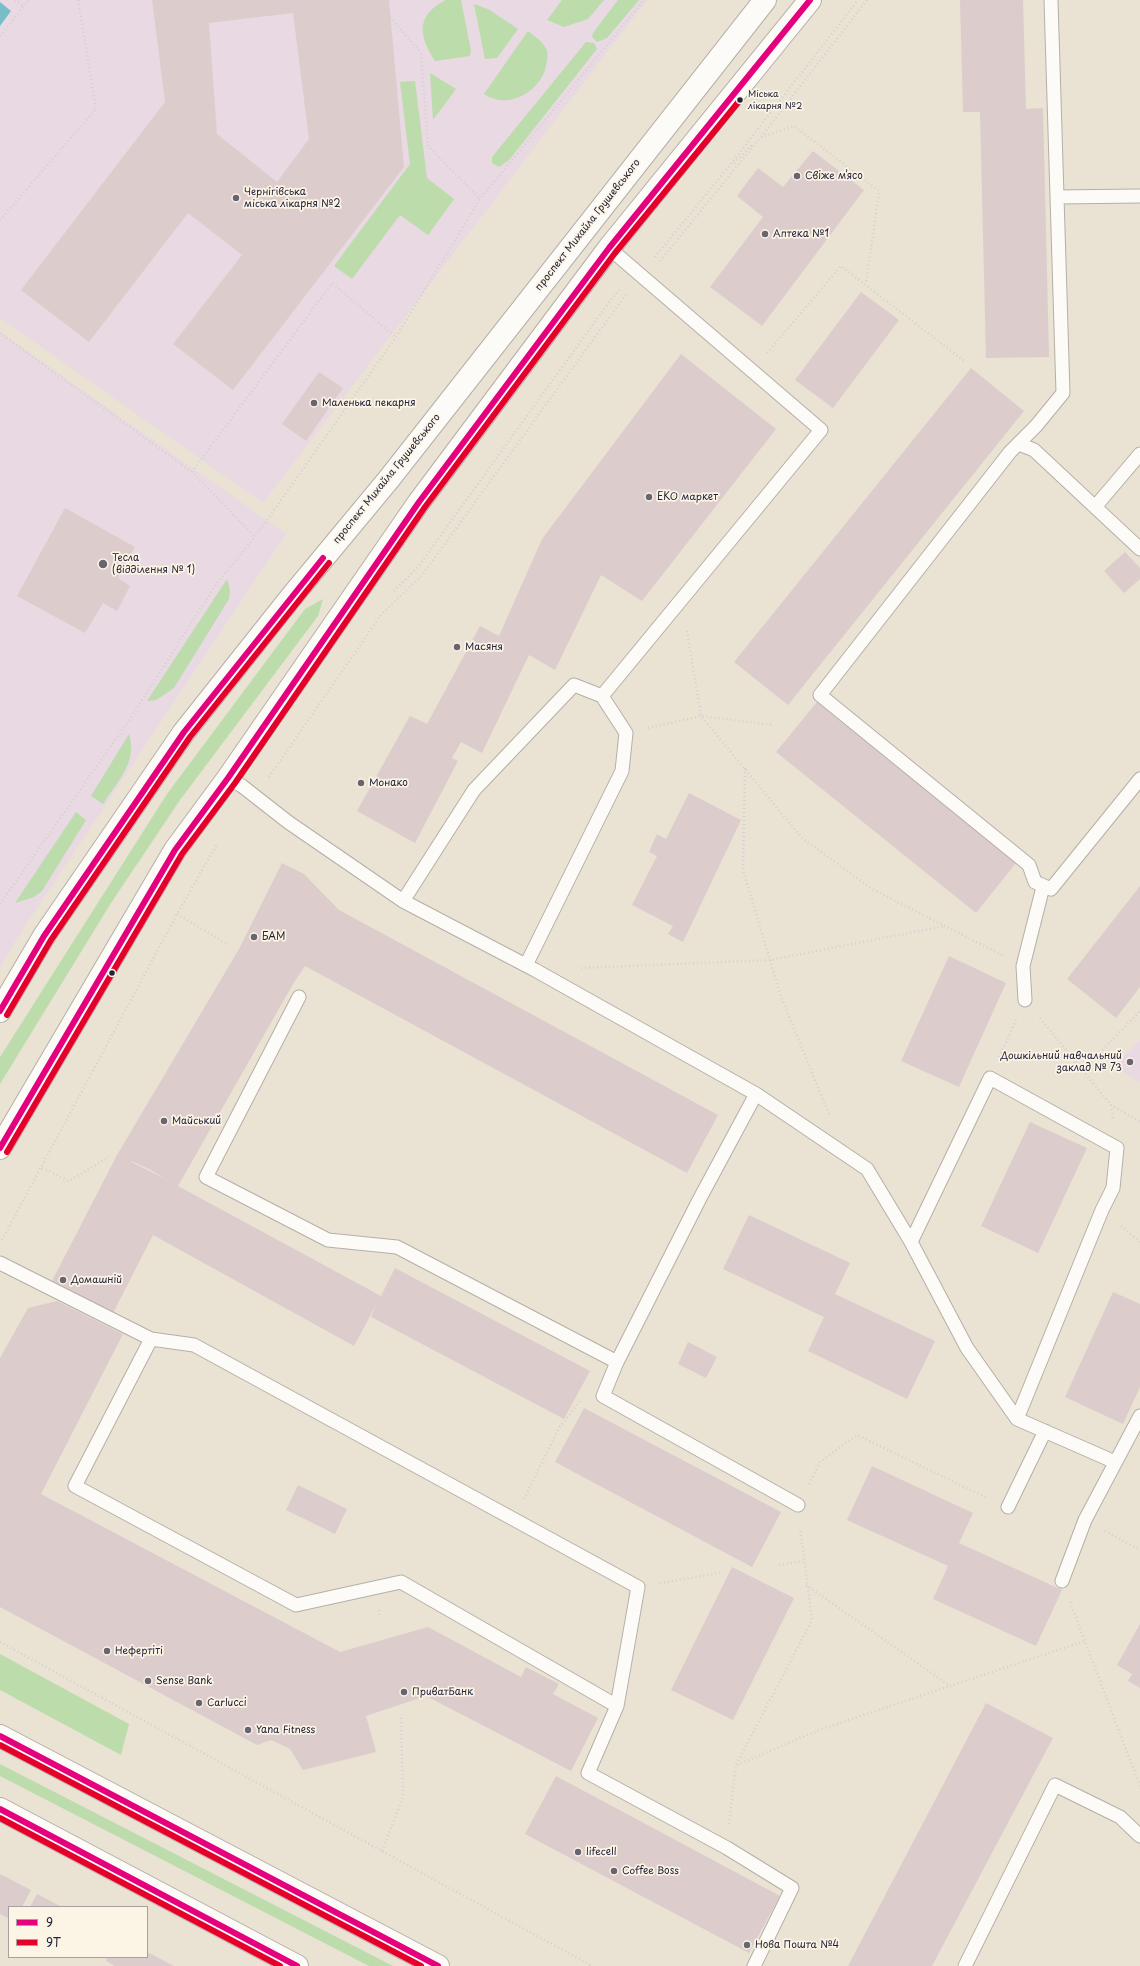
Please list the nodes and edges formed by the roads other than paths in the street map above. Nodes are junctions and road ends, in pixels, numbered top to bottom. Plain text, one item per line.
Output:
1 (765, 0) edge
2 (810, 0) edge
3 (1051, 0) edge
4 (1140, 196) edge
5 (1057, 197) junction
6 (609, 248) junction
7 (1019, 444) junction
8 (1140, 454) edge
9 (1095, 507) junction
10 (1140, 549) edge
11 (602, 696) junction
12 (228, 778) junction
13 (1140, 779) edge
14 (1043, 887) junction
15 (404, 901) junction
16 (531, 967) junction
17 (299, 996) dead end
18 (1025, 1000) road end
19 (0, 1011) edge
20 (756, 1094) junction
21 (0, 1148) edge
22 (911, 1242) junction
23 (0, 1263) edge
24 (151, 1339) junction
25 (617, 1362) junction
26 (1140, 1416) edge
27 (1017, 1419) junction
28 (1045, 1431) junction
29 (1116, 1462) junction
30 (798, 1505) road end
31 (1008, 1507) road end
32 (1062, 1581) road end
33 (617, 1706) junction
34 (0, 1736) edge
35 (0, 1809) edge
36 (1140, 1836) edge
37 (297, 1966) edge
38 (438, 1966) edge
39 (754, 1966) edge
40 (965, 1966) edge

1 - 19 main road, проспект Михайла Грушевського
2 - 6 main road
3 - 5 lane
4 - 5 lane
5 - 7 lane
6 - 11 lane
6 - 12 main road
7 - 9 lane
7 - 14 lane
8 - 9 lane
9 - 10 lane
11 - 15 lane
11 - 16 lane
12 - 15 lane
12 - 21 main road
13 - 14 lane
14 - 18 lane
15 - 16 lane
16 - 20 lane
17 - 25 lane
20 - 22 lane
20 - 25 lane
22 - 27 lane
22 - 27 lane
23 - 24 lane
24 - 33 lane
24 - 33 lane
25 - 30 lane
26 - 29 lane
27 - 28 lane
28 - 29 lane
28 - 31 lane
29 - 32 lane
33 - 39 lane
34 - 38 main road
35 - 37 main road
36 - 40 lane

